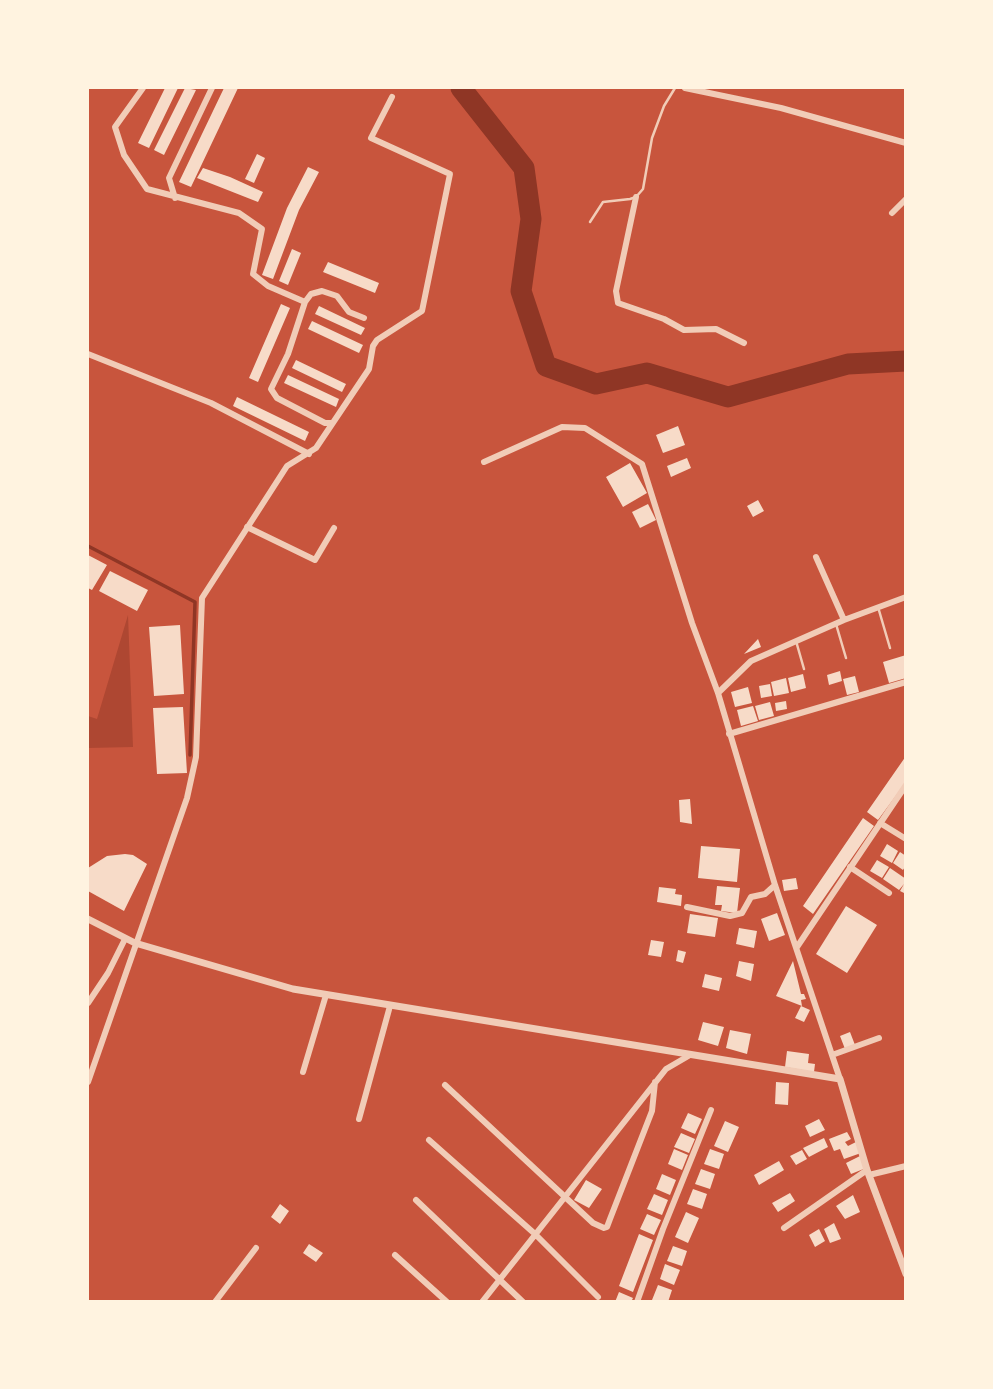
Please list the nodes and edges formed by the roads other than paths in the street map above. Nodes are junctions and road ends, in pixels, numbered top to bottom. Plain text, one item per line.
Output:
1 (144, 88) edge
2 (212, 88) edge
3 (674, 88) edge
4 (685, 88) edge
5 (391, 97) dead end
6 (905, 144) edge
7 (636, 197) junction
8 (175, 198) junction
9 (905, 199) edge
10 (892, 213) dead end
11 (590, 222) dead end
12 (304, 302) junction
13 (365, 318) dead end
14 (744, 343) dead end
15 (88, 354) edge
16 (332, 423) junction
17 (309, 454) junction
18 (484, 462) dead end
19 (247, 527) junction
20 (334, 528) dead end
21 (816, 557) dead end
22 (905, 597) edge
23 (878, 607) junction
24 (844, 620) junction
25 (836, 624) junction
26 (796, 641) junction
27 (890, 648) dead end
28 (846, 658) dead end
29 (804, 669) dead end
30 (905, 682) edge
31 (718, 693) junction
32 (729, 734) junction
33 (905, 785) edge
34 (880, 823) junction
35 (905, 839) edge
36 (850, 867) junction
37 (775, 885) junction
38 (889, 892) dead end
39 (687, 907) dead end
40 (88, 919) edge
41 (125, 939) junction
42 (135, 943) junction
43 (797, 947) junction
44 (326, 995) junction
45 (88, 1003) edge
46 (390, 1006) junction
47 (879, 1038) dead end
48 (690, 1055) junction
49 (832, 1055) junction
50 (303, 1072) dead end
51 (840, 1079) junction
52 (88, 1082) edge
53 (655, 1082) junction
54 (445, 1085) dead end
55 (711, 1110) dead end
56 (359, 1119) dead end
57 (429, 1140) dead end
58 (905, 1166) edge
59 (868, 1172) junction
60 (565, 1197) junction
61 (416, 1200) dead end
62 (784, 1228) dead end
63 (535, 1234) junction
64 (256, 1248) dead end
65 (395, 1255) dead end
66 (905, 1274) edge
67 (499, 1280) junction
68 (598, 1297) dead end
69 (215, 1301) edge
70 (447, 1301) edge
71 (482, 1301) edge
72 (523, 1301) edge
73 (637, 1301) edge

1 - 8 street
2 - 8 street
3 - 7 lane
4 - 6 street
5 - 16 street
7 - 11 lane
7 - 14 street
8 - 12 street
9 - 10 street
12 - 13 street
12 - 16 street
15 - 17 street
16 - 17 street
17 - 19 street
18 - 31 street
19 - 20 street
19 - 42 street
21 - 24 street
22 - 23 street
23 - 24 street
23 - 27 lane
24 - 25 street
25 - 26 street
25 - 28 lane
26 - 29 lane
26 - 31 street
30 - 32 street
31 - 32 street
32 - 37 street
33 - 34 street
34 - 35 street
34 - 36 street
36 - 38 street
36 - 43 street
37 - 39 street
37 - 43 street
40 - 41 street
41 - 42 street
41 - 45 street
42 - 44 street
42 - 52 street
43 - 49 street
44 - 46 street
44 - 50 street
46 - 48 street
46 - 56 street
47 - 49 street
48 - 51 street
48 - 53 street
49 - 51 street
51 - 59 street
53 - 60 street
53 - 60 street
54 - 60 street
55 - 73 street
57 - 63 street
58 - 59 street
59 - 62 street
59 - 66 street
60 - 63 street
61 - 67 street
63 - 67 street
63 - 68 street
64 - 69 street
65 - 70 street
67 - 71 street
67 - 72 street

